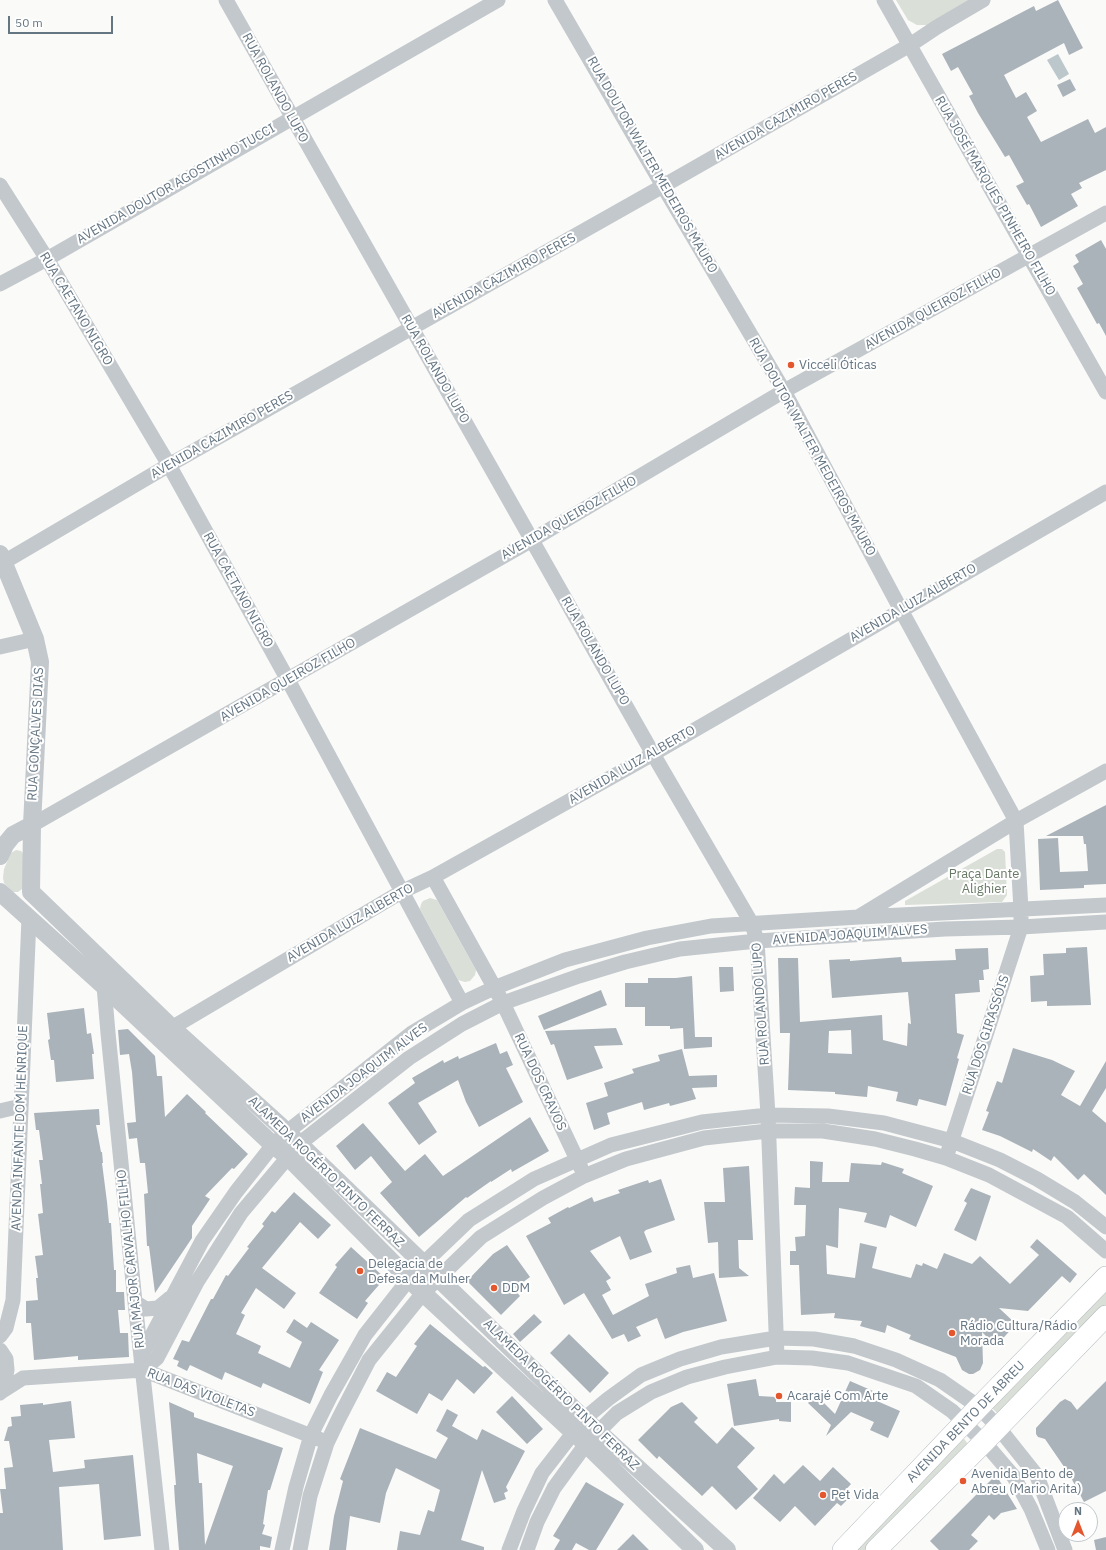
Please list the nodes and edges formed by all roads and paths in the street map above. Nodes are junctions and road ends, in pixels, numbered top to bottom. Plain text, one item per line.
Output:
1 (226, 0) edge
2 (498, 0) edge
3 (555, 0) edge
4 (884, 0) edge
5 (983, 0) edge
6 (910, 45) junction
7 (292, 117) junction
8 (0, 185) edge
9 (663, 186) junction
10 (1106, 213) edge
11 (1030, 256) junction
12 (47, 259) junction
13 (0, 284) edge
14 (412, 328) junction
15 (784, 391) junction
16 (1106, 392) edge
17 (169, 465) junction
18 (1106, 492) edge
19 (532, 540) junction
20 (2, 558) edge
21 (901, 610) junction
22 (35, 639) junction
23 (0, 647) edge
24 (288, 680) junction
25 (653, 754) junction
26 (1106, 771) edge
27 (1016, 821) junction
28 (32, 825) junction
29 (0, 856) edge
30 (433, 877) junction
31 (403, 891) junction
32 (31, 892) junction
33 (6, 898) edge
34 (1106, 905) edge
35 (1021, 910) junction
36 (859, 916) junction
37 (29, 918) junction
38 (1106, 922) edge
39 (752, 924) junction
40 (1021, 927) junction
41 (758, 941) junction
42 (111, 968) junction
43 (104, 986) junction
44 (494, 988) junction
45 (462, 1003) junction
46 (503, 1003) junction
47 (164, 1032) junction
48 (21, 1106) junction
49 (0, 1111) edge
50 (768, 1115) junction
51 (768, 1131) junction
52 (952, 1141) junction
53 (286, 1144) junction
54 (946, 1158) junction
55 (577, 1159) junction
56 (584, 1176) junction
57 (1106, 1227) edge
58 (1106, 1251) edge
59 (423, 1264) junction
60 (438, 1277) junction
61 (1106, 1277) edge
62 (409, 1279) junction
63 (423, 1293) junction
64 (172, 1296) junction
65 (135, 1302) junction
66 (1106, 1316) edge
67 (0, 1336) edge
68 (776, 1338) junction
69 (3, 1354) edge
70 (777, 1356) junction
71 (142, 1363) junction
72 (22, 1378) junction
73 (0, 1393) edge
74 (978, 1407) junction
75 (964, 1423) junction
76 (578, 1426) junction
77 (998, 1427) junction
78 (311, 1435) junction
79 (592, 1438) junction
80 (984, 1442) junction
81 (327, 1443) junction
82 (162, 1550) edge
83 (282, 1550) edge
84 (300, 1550) edge
85 (509, 1550) edge
86 (527, 1550) edge
87 (695, 1550) edge
88 (727, 1550) edge
89 (843, 1550) edge
90 (876, 1550) edge
91 (1048, 1550) edge
92 (1066, 1550) edge

1 - 7 street, RUA ROLANDO LUPO
2 - 7 street, AVENIDA DOUTOR AGOSTINHO TUCCI
3 - 9 street, RUA DOUTOR WALTER MEDEIROS MAURO
4 - 6 street, RUA JOSÉ MARQUES PINHEIRO FILHO
5 - 6 street, AVENIDA CAZIMIRO PERES
6 - 9 street, AVENIDA CAZIMIRO PERES
6 - 11 street, RUA JOSÉ MARQUES PINHEIRO FILHO
7 - 12 street, AVENIDA DOUTOR AGOSTINHO TUCCI
7 - 14 street, RUA ROLANDO LUPO
8 - 12 street, RUA CAETANO NIGRO
9 - 14 street, AVENIDA CAZIMIRO PERES
9 - 15 street, RUA DOUTOR WALTER MEDEIROS MAURO
10 - 11 street, AVENIDA QUEIROZ FILHO
11 - 15 street, AVENIDA QUEIROZ FILHO
11 - 16 street, RUA JOSÉ MARQUES PINHEIRO FILHO
12 - 13 street, AVENIDA DOUTOR AGOSTINHO TUCCI
12 - 17 street, RUA CAETANO NIGRO
14 - 17 street, AVENIDA CAZIMIRO PERES
14 - 19 street, RUA ROLANDO LUPO
15 - 19 street, AVENIDA QUEIROZ FILHO
15 - 21 street, RUA DOUTOR WALTER MEDEIROS MAURO
17 - 20 street, AVENIDA CAZIMIRO PERES
17 - 24 street, RUA CAETANO NIGRO
18 - 21 street, AVENIDA LUIZ ALBERTO
19 - 24 street, AVENIDA QUEIROZ FILHO
19 - 25 street, RUA ROLANDO LUPO
20 - 22 street, RUA GONÇALVES DIAS
21 - 25 street, AVENIDA LUIZ ALBERTO
21 - 27 street, RUA DOUTOR WALTER MEDEIROS MAURO
22 - 23 street
22 - 28 street, RUA GONÇALVES DIAS
24 - 28 street, AVENIDA QUEIROZ FILHO
24 - 31 street, RUA CAETANO NIGRO
25 - 30 street, AVENIDA LUIZ ALBERTO
25 - 39 street, RUA ROLANDO LUPO
26 - 27 street
27 - 35 street, RUA DOUTOR WALTER MEDEIROS MAURO
27 - 36 street
28 - 29 street
28 - 32 street, RUA GONÇALVES DIAS
30 - 31 street, AVENIDA LUIZ ALBERTO
30 - 44 street
31 - 45 street, RUA CAETANO NIGRO
31 - 47 street, AVENIDA LUIZ ALBERTO
32 - 33 street
32 - 42 street, ALAMEDA ROGÉRIO PINTO FERRAZ
33 - 37 street, ALAMEDA ROGÉRIO PINTO FERRAZ
34 - 35 street, AVENIDA JOAQUIM ALVES
35 - 36 street, AVENIDA JOAQUIM ALVES
35 - 40 street, RUA DOS GIRASSÓIS
36 - 39 street, AVENIDA JOAQUIM ALVES
37 - 43 street, ALAMEDA ROGÉRIO PINTO FERRAZ
37 - 48 street, AVENDA INFANTE DOM HENRIQUE
38 - 40 street, AVENIDA JOAQUIM ALVES
39 - 41 street, RUA ROLANDO LUPO
39 - 44 street, AVENIDA JOAQUIM ALVES
40 - 41 street, AVENIDA JOAQUIM ALVES
40 - 52 street, RUA DOS GIRASSÓIS
41 - 46 street, AVENIDA JOAQUIM ALVES
41 - 50 street, RUA ROLANDO LUPO
42 - 43 street, RUA MAJOR CARVALHO FILHO
42 - 47 street, ALAMEDA ROGÉRIO PINTO FERRAZ
43 - 47 street, ALAMEDA ROGÉRIO PINTO FERRAZ
43 - 65 street, RUA MAJOR CARVALHO FILHO
44 - 45 street, AVENIDA JOAQUIM ALVES
44 - 46 street, RUA DOS CRAVOS
45 - 53 street, AVENIDA JOAQUIM ALVES
46 - 53 street, AVENIDA JOAQUIM ALVES
46 - 55 street, RUA DOS CRAVOS
47 - 53 street, ALAMEDA ROGÉRIO PINTO FERRAZ
48 - 49 street
48 - 67 street, AVENDA INFANTE DOM HENRIQUE
50 - 51 street, RUA ROLANDO LUPO
50 - 52 street
50 - 55 street
51 - 54 street
51 - 56 street
51 - 68 street, RUA ROLANDO LUPO
52 - 54 street, RUA DOS GIRASSÓIS
52 - 57 street
53 - 59 street, ALAMEDA ROGÉRIO PINTO FERRAZ
53 - 62 street, ALAMEDA ROGÉRIO PINTO FERRAZ
53 - 64 street, AVENIDA JOAQUIM ALVES
53 - 71 street, AVENIDA JOAQUIM ALVES
54 - 58 street
55 - 56 street, RUA DOS CRAVOS
55 - 59 street
56 - 60 street
59 - 60 street, ALAMEDA ROGÉRIO PINTO FERRAZ
59 - 62 street
60 - 63 street
60 - 76 street, ALAMEDA ROGÉRIO PINTO FERRAZ
61 - 74 main road, AVENIDA BENTO DE ABREU
62 - 63 street, ALAMEDA ROGÉRIO PINTO FERRAZ
62 - 78 street
63 - 76 street, ALAMEDA ROGÉRIO PINTO FERRAZ
63 - 81 street
64 - 65 street, AVENIDA JOAQUIM ALVES
64 - 71 street, AVENIDA JOAQUIM ALVES
65 - 71 street, RUA MAJOR CARVALHO FILHO
66 - 77 main road, AVENIDA BENTO DE ABREU
68 - 70 street, RUA ROLANDO LUPO
68 - 74 street
68 - 76 street
69 - 72 street
69 - 73 street
70 - 75 street
70 - 79 street
71 - 72 street, RUA DAS VIOLETAS
71 - 78 street, RUA DAS VIOLETAS
71 - 82 street, RUA MAJOR CARVALHO FILHO
72 - 73 street, RUA DAS VIOLETAS
74 - 75 main road, AVENIDA BENTO DE ABREU
74 - 77 street
75 - 80 street
75 - 89 main road, AVENIDA BENTO DE ABREU
76 - 79 street, ALAMEDA ROGÉRIO PINTO FERRAZ
76 - 85 street
77 - 80 main road, AVENIDA BENTO DE ABREU
77 - 92 street
78 - 81 street, RUA DAS VIOLETAS
78 - 83 street
79 - 86 street
79 - 87 street, ALAMEDA ROGÉRIO PINTO FERRAZ
79 - 88 street, ALAMEDA ROGÉRIO PINTO FERRAZ
80 - 90 main road, AVENIDA BENTO DE ABREU
80 - 91 street
81 - 84 street

